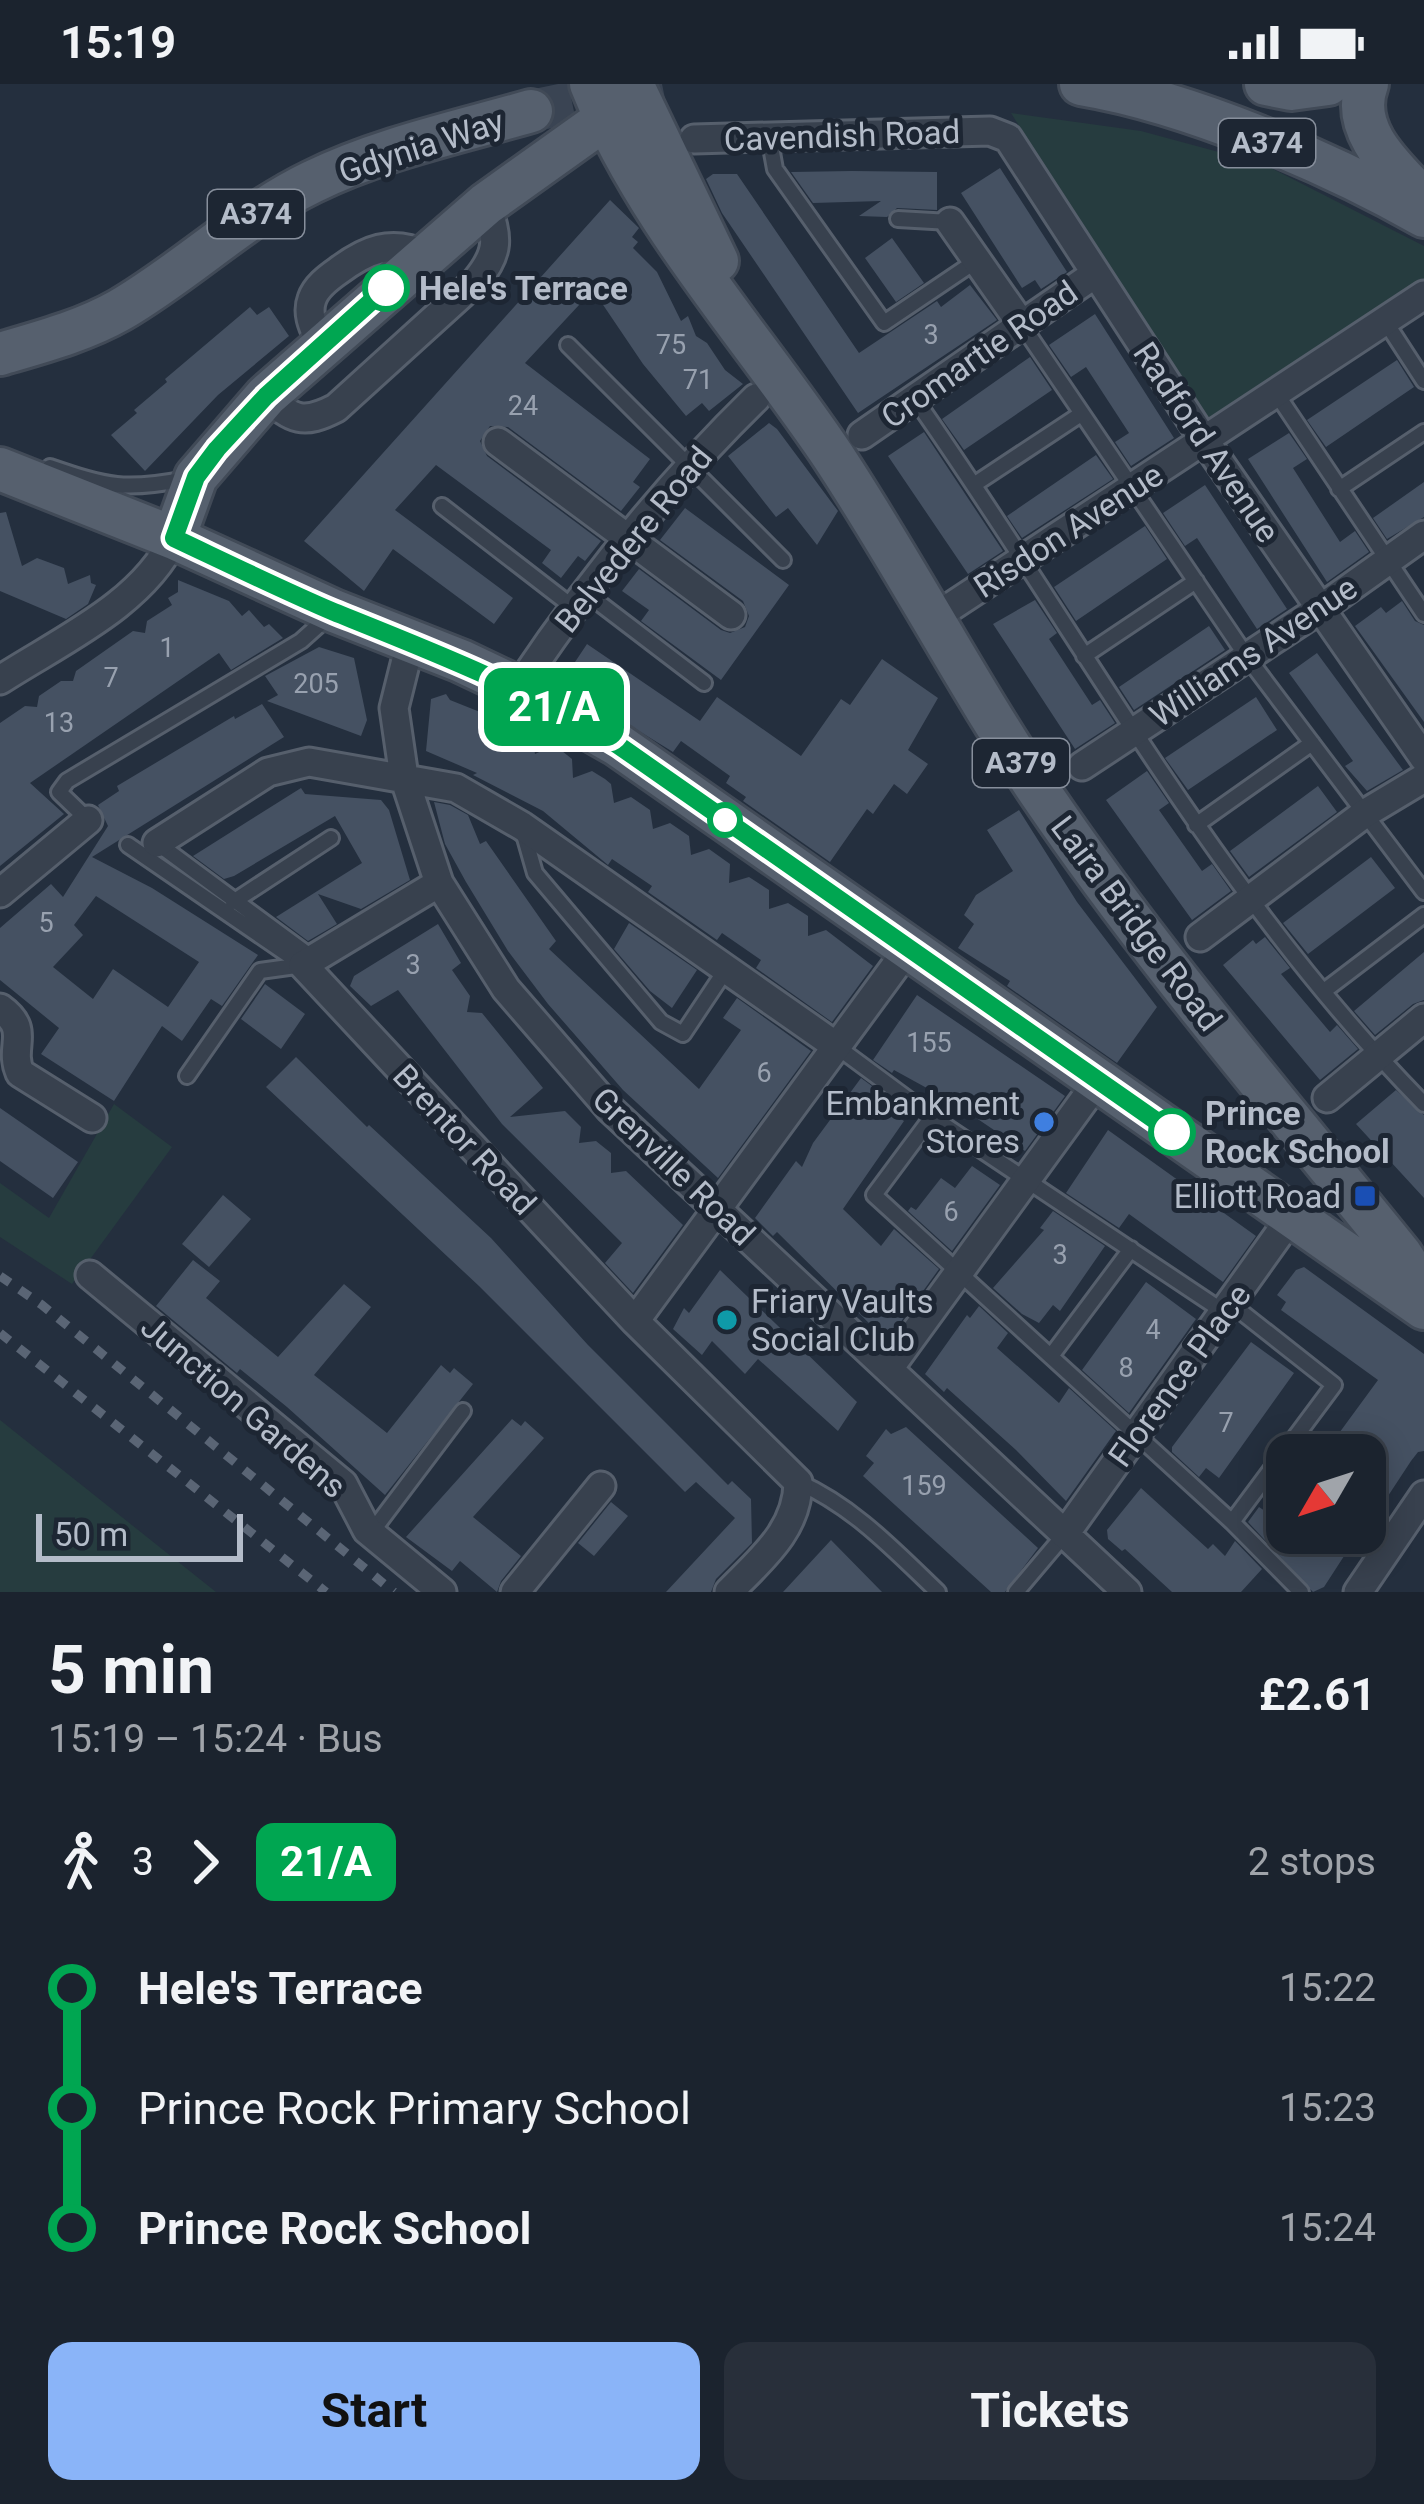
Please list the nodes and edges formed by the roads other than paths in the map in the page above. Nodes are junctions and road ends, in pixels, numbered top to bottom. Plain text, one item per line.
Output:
1 (1265, 84) edge
2 (1328, 84) edge
3 (1367, 84) edge
4 (1094, 85) edge
5 (632, 93) edge
6 (531, 111) tunnel mouth
7 (989, 131) joint
8 (769, 136) junction
9 (694, 139) dead end
10 (1424, 200) edge
11 (486, 204) junction
12 (1424, 216) edge
13 (898, 219) dead end
14 (950, 222) joint
15 (976, 260) junction
16 (1095, 274) junction
17 (1424, 295) edge
18 (1385, 321) junction
19 (1022, 325) junction
20 (568, 345) dead end
21 (0, 354) edge
22 (1424, 381) edge
23 (1276, 393) junction
24 (266, 396) junction
25 (757, 398) dead end
26 (915, 399) junction
27 (1081, 413) junction
28 (1424, 432) edge
29 (862, 435) dead end
30 (1204, 440) junction
31 (498, 442) dead end
32 (689, 464) junction
33 (20, 466) edge
34 (196, 477) junction
35 (975, 484) junction
36 (1131, 488) junction
37 (1339, 489) junction
38 (442, 506) dead end
39 (1424, 535) edge
40 (174, 538) junction
41 (628, 540) junction
42 (1024, 558) junction
43 (783, 560) dead end
44 (1386, 561) junction
45 (1196, 581) junction
46 (580, 600) junction
47 (952, 606) dead end
48 (1320, 609) junction
49 (334, 611) junction
50 (1424, 614) edge
51 (731, 615) dead end
52 (411, 640) junction
53 (1084, 656) junction
54 (1247, 657) junction
55 (0, 680) edge
56 (704, 683) dead end
57 (518, 688) junction
58 (1132, 733) junction
59 (1312, 743) junction
60 (1424, 758) edge
61 (1082, 766) dead end
62 (404, 778) junction
63 (1424, 778) edge
64 (1364, 814) junction
65 (88, 820) joint
66 (1196, 825) junction
67 (522, 826) junction
68 (331, 838) dead end
69 (157, 843) joint
70 (128, 845) dead end
71 (439, 883) junction
72 (1424, 892) edge
73 (0, 893) edge
74 (1248, 900) junction
75 (232, 902) junction
76 (1424, 915) edge
77 (1200, 937) dead end
78 (908, 949) junction
79 (308, 962) junction
80 (727, 968) junction
81 (1324, 991) junction
82 (0, 1009) edge
83 (1424, 1018) edge
84 (836, 1046) junction
85 (1377, 1057) junction
86 (187, 1076) dead end
87 (1098, 1081) junction
88 (1327, 1098) dead end
89 (1424, 1104) edge
90 (932, 1117) junction
91 (92, 1118) dead end
92 (1028, 1179) junction
93 (717, 1209) junction
94 (1292, 1216) junction
95 (1131, 1249) junction
96 (1413, 1263) edge
97 (959, 1274) junction
98 (90, 1275) dead end
99 (1424, 1291) edge
100 (1227, 1307) junction
101 (1424, 1308) edge
102 (635, 1321) junction
103 (1051, 1356) junction
104 (890, 1367) junction
105 (463, 1411) dead end
106 (1135, 1436) junction
107 (788, 1471) junction
108 (601, 1486) dead end
109 (1424, 1495) edge
110 (1232, 1522) junction
111 (371, 1533) junction
112 (1065, 1534) junction
113 (442, 1592) edge
114 (515, 1592) edge
115 (729, 1592) edge
116 (938, 1592) edge
117 (1016, 1592) edge
118 (1127, 1592) edge
119 (1301, 1592) edge
120 (1358, 1592) edge

1 - 2 main road
3 - 10 main road
4 - 12 main road, A374
5 - 11 main road
5 - 96 main road, Laira Bridge Road / A379
6 - 21 main road, Gdynia Way / A374
7 - 8 street, Cavendish Road
7 - 16 street, Radford Avenue
8 - 9 street, Cavendish Road
8 - 15 lane
11 - 24 main road
11 - 24 street
13 - 14 lane
14 - 15 street
15 - 19 street
16 - 19 street, Cromartie Road
16 - 30 street, Radford Avenue
17 - 18 street, Risdon Avenue
18 - 22 lane
18 - 23 street, Risdon Avenue
19 - 26 street, Cromartie Road
19 - 27 lane
20 - 32 lane
23 - 30 street, Risdon Avenue
23 - 37 lane
24 - 34 main road
25 - 32 street, Belvedere Road
26 - 29 street, Cromartie Road
26 - 35 lane
27 - 35 lane
27 - 36 lane
28 - 37 lane
30 - 36 street, Risdon Avenue
30 - 48 street, Radford Avenue
31 - 41 street
32 - 41 street, Belvedere Road
32 - 43 lane
33 - 34 lane
33 - 40 main road
34 - 40 main road
35 - 42 lane
36 - 42 street, Risdon Avenue
36 - 45 lane
37 - 44 lane
38 - 46 lane
39 - 44 street, Williams Avenue
40 - 49 main road
40 - 55 street
41 - 46 street, Belvedere Road
41 - 51 street
42 - 47 street, Risdon Avenue
42 - 53 lane
44 - 48 street, Williams Avenue
44 - 50 lane
45 - 53 lane
45 - 54 lane
46 - 56 lane
46 - 57 street, Belvedere Road
48 - 54 street, Williams Avenue
48 - 60 street, Radford Avenue
49 - 52 main road
49 - 65 lane
52 - 57 main road
52 - 62 street, Grenville Road
53 - 58 lane
54 - 58 street, Williams Avenue
54 - 59 lane
57 - 78 main road
58 - 61 street, Williams Avenue
58 - 66 lane
59 - 64 lane
59 - 66 lane
62 - 67 street
62 - 69 street
62 - 71 street, Grenville Road
63 - 64 street
64 - 72 lane
64 - 74 street
65 - 73 street
66 - 74 lane
67 - 80 street
67 - 80 lane
68 - 75 lane
69 - 75 lane
70 - 79 lane, Brentor Road
71 - 79 street
71 - 93 street, Grenville Road
74 - 77 street
74 - 81 lane
75 - 79 lane
76 - 81 lane
78 - 84 street
78 - 87 main road
79 - 86 lane
79 - 102 street, Brentor Road
80 - 84 street
81 - 85 lane
82 - 91 street
83 - 85 street
84 - 90 lane
84 - 93 street
85 - 88 street
85 - 89 lane
87 - 92 street
87 - 94 main road
90 - 92 lane
90 - 97 lane
92 - 95 lane
92 - 97 street
93 - 102 street
93 - 104 street, Grenville Road
94 - 100 street, Florence Place
94 - 101 main road
95 - 100 lane
95 - 103 lane
96 - 99 main road, Laira Bridge Road
97 - 103 lane
97 - 104 street
98 - 111 street, Junction Gardens
100 - 106 street, Florence Place
100 - 110 lane
102 - 107 street, Brentor Road
103 - 106 lane
104 - 112 street, Grenville Road
105 - 111 lane
106 - 110 lane
106 - 112 street, Florence Place
107 - 115 street
107 - 116 lane
108 - 114 street
109 - 120 street
110 - 119 lane
111 - 113 street, Junction Gardens
112 - 117 lane
112 - 118 street, Grenville Road

